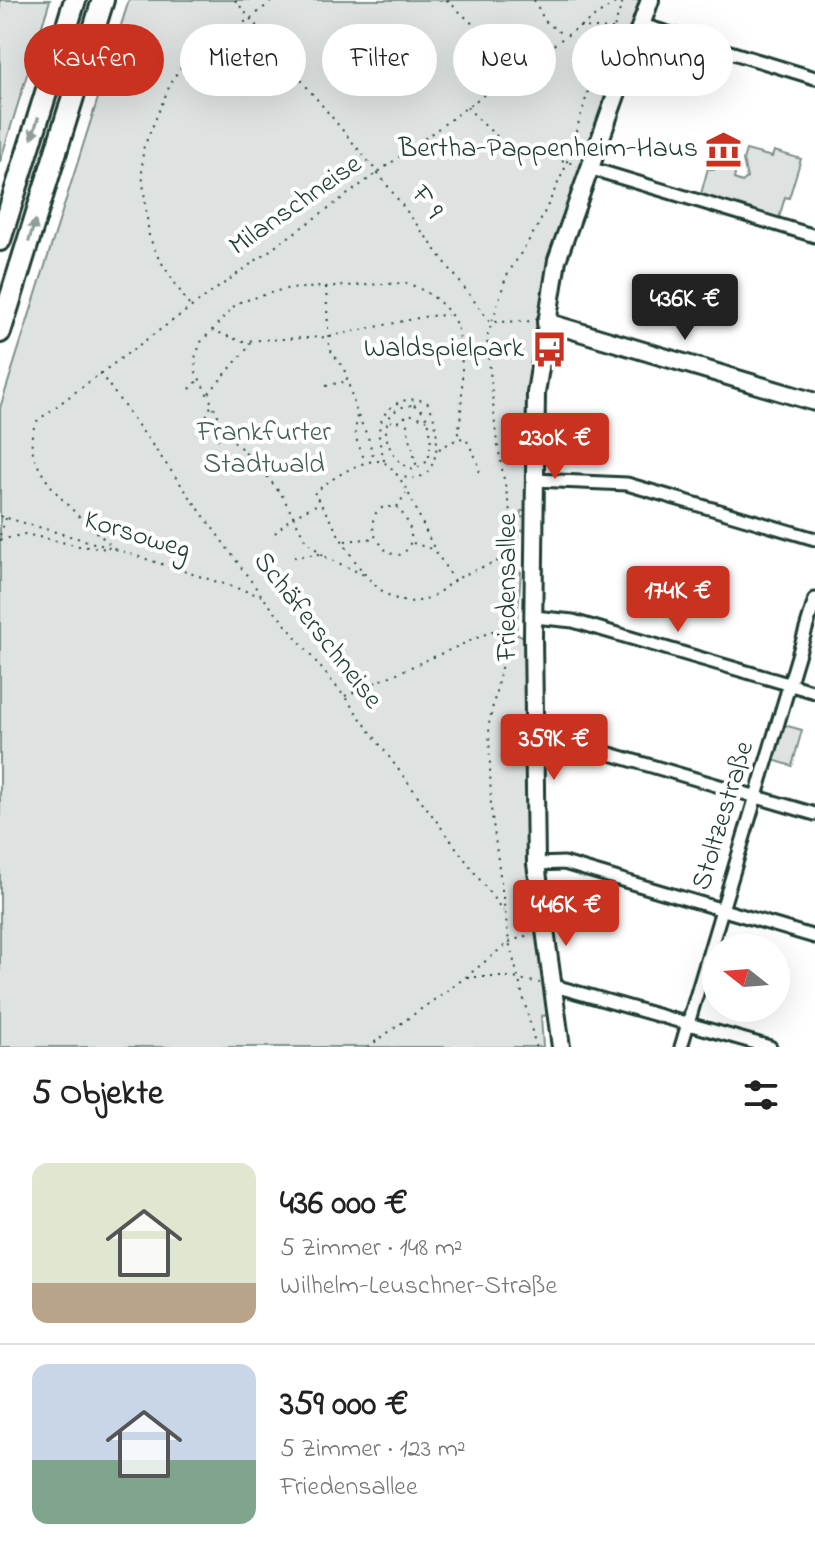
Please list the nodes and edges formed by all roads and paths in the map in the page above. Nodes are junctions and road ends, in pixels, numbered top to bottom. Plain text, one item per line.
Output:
1 (75, 0) edge
2 (103, 0) edge
3 (235, 0) edge
4 (273, 0) edge
5 (447, 0) edge
6 (534, 0) edge
7 (622, 0) edge
8 (650, 0) edge
9 (250, 19) junction
10 (473, 24) edge
11 (583, 24) edge
12 (615, 24) edge
13 (642, 24) edge
14 (572, 30) edge
15 (564, 35) junction
16 (556, 41) edge
17 (733, 53) edge
18 (815, 78) edge
19 (482, 96) edge
20 (587, 96) edge
21 (616, 96) edge
22 (467, 107) junction
23 (575, 139) junction
24 (583, 142) dead end
25 (567, 161) junction
26 (589, 168) junction
27 (378, 173) junction
28 (815, 236) edge
29 (0, 240) edge
30 (326, 287) junction
31 (190, 306) junction
32 (448, 315) junction
33 (490, 322) junction
34 (546, 322) junction
35 (211, 329) junction
36 (0, 332) edge
37 (327, 337) junction
38 (250, 340) junction
39 (100, 373) junction
40 (199, 378) junction
41 (326, 386) dead end
42 (349, 386) junction
43 (190, 389) dead end
44 (208, 394) junction
45 (815, 402) edge
46 (213, 403) junction
47 (428, 403) junction
48 (422, 408) junction
49 (357, 414) junction
50 (383, 416) junction
51 (405, 416) junction
52 (388, 420) junction
53 (428, 420) junction
54 (203, 423) dead end
55 (230, 437) junction
56 (217, 439) dead end
57 (456, 440) junction
58 (389, 447) junction
59 (383, 450) junction
60 (438, 450) junction
61 (429, 456) junction
62 (435, 458) junction
63 (374, 460) junction
64 (365, 462) junction
65 (384, 462) junction
66 (418, 470) junction
67 (397, 475) junction
68 (481, 478) dead end
69 (535, 480) junction
70 (406, 492) junction
71 (320, 503) junction
72 (397, 507) junction
73 (0, 516) edge
74 (293, 516) junction
75 (6, 518) junction
76 (275, 533) dead end
77 (0, 535) edge
78 (376, 538) junction
79 (815, 539) edge
80 (0, 540) edge
81 (344, 541) junction
82 (411, 543) junction
83 (115, 549) junction
84 (435, 550) junction
85 (323, 555) junction
86 (515, 555) junction
87 (294, 557) dead end
88 (366, 575) junction
89 (454, 581) junction
90 (262, 596) junction
91 (815, 599) edge
92 (534, 617) junction
93 (506, 625) junction
94 (788, 684) junction
95 (815, 692) edge
96 (344, 696) junction
97 (533, 738) junction
98 (755, 797) junction
99 (815, 814) edge
100 (536, 864) junction
101 (721, 909) junction
102 (504, 912) junction
103 (536, 932) dead end
104 (815, 937) edge
105 (509, 942) junction
106 (466, 977) junction
107 (519, 978) junction
108 (551, 985) junction
109 (688, 1023) junction
110 (368, 1047) edge
111 (536, 1047) edge
112 (561, 1047) edge
113 (681, 1047) edge
114 (770, 1047) edge

1 -> 29 highway
36 -> 2 highway
3 - 9 path, F 9
4 - 9 path
5 - 10 path
6 - 15 path
7 - 11 path, Milanschneise
7 - 12 path
8 - 13 street, Friedensallee
9 - 27 path, F 9
9 - 31 path
14 - 15 path, Milanschneise
15 - 16 path, Milanschneise
17 - 18 street
19 - 22 path, Milanschneise
20 - 23 path
21 - 26 street, Friedensallee
22 - 25 path
22 - 27 path, Milanschneise
23 - 24 path
23 - 25 path
25 - 33 path
26 - 28 street
26 - 34 street, Friedensallee
27 - 31 path, Milanschneise
27 - 33 path, F 9
30 - 32 path
30 - 35 path
30 - 37 path
31 - 39 path, Milanschneise
32 - 37 path
32 - 57 path
33 - 34 path
33 - 86 path
34 - 45 street
34 - 69 street, Friedensallee
35 - 38 path
35 - 40 path
37 - 38 path
37 - 42 path
38 - 44 path
39 - 83 path, Milanschneise
39 - 90 path, Schäferschneise
40 - 43 path
40 - 44 path
41 - 42 path
42 - 49 path
44 - 46 path
46 - 54 path
46 - 55 path
47 - 48 path
47 - 50 path
47 - 60 path
48 - 52 path
48 - 53 path
49 - 63 path
49 - 64 path
50 - 52 path
50 - 59 path
51 - 52 path
51 - 53 path
51 - 66 path
52 - 58 path
53 - 61 path
55 - 56 path
55 - 74 path
57 - 60 path
57 - 68 path
58 - 59 path
58 - 66 path
59 - 65 path
60 - 62 path
61 - 62 path
61 - 66 path
62 - 67 path
63 - 64 path
63 - 65 path
64 - 71 path
65 - 67 path
67 - 70 path
69 - 79 street
69 - 92 street, Friedensallee
70 - 72 path
70 - 84 path
71 - 74 path
71 - 81 path
72 - 78 path
72 - 82 path
73 - 75 path, Korsoweg
74 - 76 path
74 - 85 path
75 - 77 path
75 - 83 path, Korsoweg
78 - 81 path
78 - 82 path
80 - 83 path
81 - 88 path
82 - 84 path
83 - 90 path, Korsoweg
84 - 89 path
85 - 87 path
85 - 88 path
86 - 89 path
86 - 93 path
88 - 89 path
90 - 96 path, Schäferschneise
91 - 94 street, Stoltzestraße
92 - 94 street
92 - 97 street, Friedensallee
93 - 96 path
93 - 102 path
94 - 95 street
94 - 98 street, Stoltzestraße
96 - 102 path, Schäferschneise
97 - 98 street
97 - 100 street, Friedensallee
98 - 99 street
98 - 101 street, Stoltzestraße
100 - 101 street
100 - 108 street, Friedensallee
101 - 104 street
101 - 109 street, Stoltzestraße
102 - 105 path
103 - 105 path
105 - 106 path
105 - 107 path
106 - 107 path
106 - 110 path
107 - 108 path
107 - 111 path
108 - 109 street
108 - 112 street, Friedensallee
109 - 113 street, Stoltzestraße
109 - 114 street

